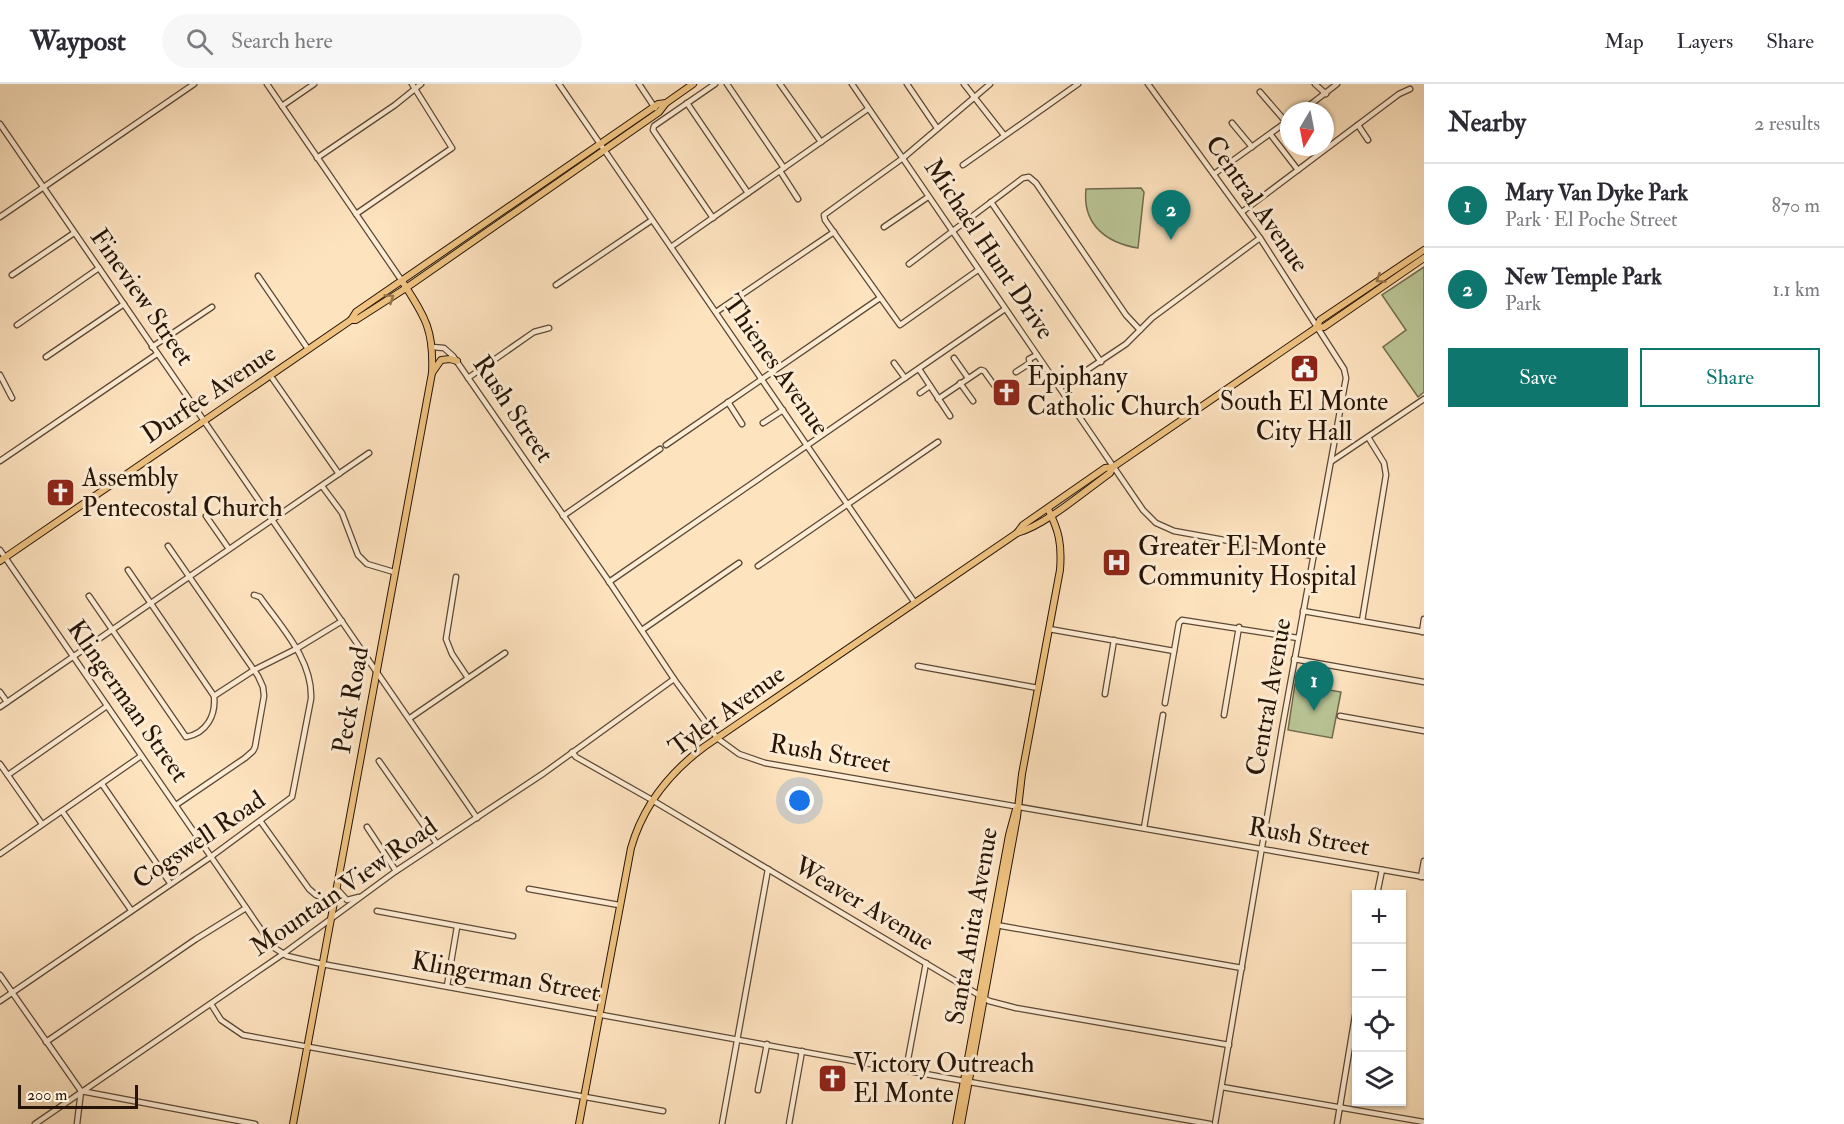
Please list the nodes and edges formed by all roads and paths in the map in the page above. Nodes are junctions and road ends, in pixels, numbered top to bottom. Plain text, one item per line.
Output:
1 (194, 84) edge
2 (267, 84) edge
3 (314, 84) edge
4 (421, 84) edge
5 (559, 84) edge
6 (639, 84) edge
7 (693, 84) edge
8 (715, 84) edge
9 (727, 84) edge
10 (780, 84) edge
11 (852, 84) edge
12 (908, 84) edge
13 (964, 84) edge
14 (990, 84) edge
15 (1078, 84) edge
16 (1149, 84) edge
17 (1315, 84) edge
18 (1337, 84) edge
19 (414, 86) edge
20 (1410, 89) dead end
21 (1260, 92) dead end
22 (1326, 94) junction
23 (975, 96) junction
24 (1315, 102) edge
25 (687, 104) junction
26 (282, 106) junction
27 (657, 109) junction
28 (868, 109) junction
29 (1280, 113) edge
30 (1232, 123) dead end
31 (0, 124) edge
32 (1358, 126) junction
33 (937, 128) junction
34 (1280, 128) edge
35 (1004, 135) junction
36 (1271, 135) junction
37 (1368, 140) dead end
38 (821, 142) junction
39 (603, 147) junction
40 (1252, 147) junction
41 (317, 158) junction
42 (903, 158) junction
43 (963, 165) dead end
44 (782, 169) junction
45 (1298, 170) junction
46 (1215, 174) junction
47 (43, 187) junction
48 (748, 193) junction
49 (928, 197) junction
50 (798, 199) dead end
51 (991, 202) junction
52 (1242, 212) junction
53 (356, 214) junction
54 (0, 217) edge
55 (712, 218) junction
56 (652, 220) junction
57 (884, 227) dead end
58 (74, 232) junction
59 (834, 232) junction
60 (952, 232) junction
61 (1260, 238) junction
62 (671, 247) junction
63 (1424, 250) edge
64 (1424, 258) edge
65 (909, 264) dead end
66 (99, 268) junction
67 (978, 270) junction
68 (12, 275) dead end
69 (258, 276) dead end
70 (402, 281) junction
71 (556, 285) dead end
72 (406, 288) junction
73 (880, 298) junction
74 (124, 304) junction
75 (212, 307) dead end
76 (1005, 309) junction
77 (716, 312) junction
78 (351, 320) junction
79 (17, 325) dead end
80 (549, 328) dead end
81 (1316, 328) junction
82 (1140, 330) junction
83 (152, 347) junction
84 (432, 347) junction
85 (308, 349) junction
86 (157, 354) junction
87 (1037, 355) junction
88 (46, 357) dead end
89 (954, 358) dead end
90 (457, 361) junction
91 (1101, 362) junction
92 (894, 363) dead end
93 (919, 369) junction
94 (1016, 372) dead end
95 (432, 373) junction
96 (0, 375) edge
97 (270, 375) junction
98 (468, 378) junction
99 (904, 378) junction
100 (968, 378) junction
101 (762, 379) junction
102 (960, 383) junction
103 (994, 385) dead end
104 (930, 386) junction
105 (1060, 388) junction
106 (920, 393) dead end
107 (12, 398) dead end
108 (938, 399) junction
109 (1424, 399) edge
110 (973, 401) dead end
111 (728, 402) junction
112 (783, 410) junction
113 (950, 416) dead end
114 (204, 420) junction
115 (763, 423) dead end
116 (742, 424) dead end
117 (1368, 437) junction
118 (938, 442) dead end
119 (666, 445) dead end
120 (808, 445) junction
121 (660, 449) dead end
122 (369, 453) dead end
123 (0, 461) edge
124 (1331, 462) junction
125 (1113, 467) junction
126 (339, 474) junction
127 (322, 486) junction
128 (847, 503) junction
129 (1049, 512) junction
130 (206, 516) dead end
131 (562, 516) junction
132 (272, 519) junction
133 (168, 546) dead end
134 (229, 549) junction
135 (0, 550) edge
136 (1313, 556) junction
137 (2, 559) edge
138 (739, 563) dead end
139 (758, 566) dead end
140 (128, 570) dead end
141 (394, 572) junction
142 (189, 577) junction
143 (456, 577) dead end
144 (609, 582) junction
145 (254, 595) dead end
146 (89, 596) dead end
147 (915, 603) junction
148 (151, 604) junction
149 (1303, 611) junction
150 (1424, 619) edge
151 (342, 621) junction
152 (1362, 621) junction
153 (1239, 627) junction
154 (1049, 629) junction
155 (642, 630) junction
156 (112, 631) junction
157 (1423, 632) edge
158 (1298, 638) junction
159 (1114, 640) junction
160 (296, 649) junction
161 (1174, 651) junction
162 (505, 653) dead end
163 (74, 657) junction
164 (1294, 659) junction
165 (918, 666) dead end
166 (254, 670) junction
167 (376, 670) junction
168 (468, 678) junction
169 (674, 680) junction
170 (1424, 682) edge
171 (1038, 688) junction
172 (0, 692) edge
173 (1105, 694) dead end
174 (214, 696) junction
175 (7, 702) junction
176 (1165, 703) dead end
177 (107, 706) junction
178 (0, 707) edge
179 (1163, 715) dead end
180 (1224, 715) dead end
181 (1341, 716) dead end
182 (410, 718) junction
183 (1424, 731) edge
184 (717, 738) junction
185 (572, 752) junction
186 (141, 756) junction
187 (379, 761) dead end
188 (0, 764) edge
189 (8, 775) junction
190 (102, 784) junction
191 (652, 800) junction
192 (176, 805) junction
193 (1017, 806) junction
194 (62, 811) junction
195 (477, 818) junction
196 (261, 822) junction
197 (42, 824) junction
198 (367, 827) dead end
199 (1144, 828) junction
200 (437, 844) junction
201 (1263, 849) junction
202 (0, 854) edge
203 (212, 856) junction
204 (1424, 861) edge
205 (768, 869) junction
206 (1382, 870) junction
207 (396, 872) junction
208 (1423, 877) edge
209 (170, 883) junction
210 (336, 887) junction
211 (529, 889) dead end
212 (1378, 890) edge
213 (364, 895) junction
214 (334, 903) junction
215 (619, 905) junction
216 (246, 908) junction
217 (131, 910) junction
218 (377, 911) dead end
219 (331, 920) junction
220 (995, 925) junction
221 (457, 927) junction
222 (513, 936) dead end
223 (283, 954) junction
224 (926, 963) junction
225 (322, 964) junction
226 (1242, 968) junction
227 (0, 975) edge
228 (447, 986) junction
229 (12, 993) junction
230 (982, 997) junction
231 (0, 1001) edge
232 (212, 1004) junction
233 (600, 1014) junction
234 (1352, 1034) edge
235 (737, 1039) junction
236 (46, 1042) junction
237 (767, 1044) junction
238 (1229, 1045) junction
239 (307, 1046) junction
240 (802, 1051) junction
241 (906, 1070) junction
242 (966, 1082) junction
243 (1222, 1087) junction
244 (758, 1090) dead end
245 (81, 1091) junction
246 (585, 1097) junction
247 (1340, 1107) junction
248 (663, 1112) dead end
249 (1385, 1115) junction
250 (1424, 1122) edge
251 (35, 1124) edge
252 (77, 1124) edge
253 (255, 1124) edge
254 (293, 1124) edge
255 (579, 1124) edge
256 (722, 1124) edge
257 (789, 1124) edge
258 (956, 1124) edge
259 (961, 1124) edge
260 (1210, 1124) edge
261 (1215, 1124) edge
262 (1336, 1124) edge
263 (1384, 1124) edge

1 - 47 street
2 - 26 street
3 - 26 street
4 - 19 street
5 - 39 street, Thienes Avenue
6 - 27 street
7 - 27 main road, Durfee Avenue
8 - 25 street
9 - 44 street
10 - 38 street
11 - 28 street, Michael Hunt Drive
12 - 33 street
13 - 23 street
14 - 23 street
15 - 35 street
16 - 46 street, Central Avenue
17 - 22 street
18 - 22 street
19 - 41 street
19 - 53 street
20 - 32 street
21 - 29 street
22 - 24 street
23 - 33 street
23 - 35 street
25 - 48 street
25 - 55 street
26 - 41 street
27 - 39 main road, Durfee Avenue
28 - 38 street
28 - 42 street, Michael Hunt Drive
30 - 40 street
31 - 47 street, Fineview Street
32 - 37 street
32 - 45 street
33 - 42 street
34 - 36 street
35 - 43 street
36 - 40 street
36 - 45 street
38 - 44 street
39 - 56 street, Thienes Avenue
39 - 70 main road, Durfee Avenue
39 - 72 main road, Durfee Avenue
40 - 46 street
41 - 53 street
42 - 49 street, Michael Hunt Drive
42 - 59 street
44 - 48 street
44 - 50 street
45 - 52 street
46 - 52 street, Central Avenue
47 - 54 street
47 - 58 street, Fineview Street
48 - 55 street
49 - 57 street
49 - 60 street, Michael Hunt Drive
51 - 60 street
51 - 82 street
51 - 91 street
52 - 61 street, Central Avenue
53 - 70 street
55 - 62 street
56 - 62 street, Thienes Avenue
56 - 71 street
58 - 66 street, Fineview Street
58 - 68 street
59 - 73 street
59 - 77 street
60 - 65 street
60 - 67 street, Michael Hunt Drive
61 - 81 street, Central Avenue
61 - 82 street
62 - 77 street, Thienes Avenue
63 -> 81 main road
64 - 81 main road
66 - 74 street, Fineview Street
66 - 79 street
67 - 73 street
67 - 76 street, Michael Hunt Drive
69 - 85 street
70 - 72 main road, Peck Road
70 - 78 main road, Durfee Avenue
78 -> 72 main road, Durfee Avenue
72 - 84 main road, Peck Road
73 - 101 street
74 - 83 street, Fineview Street
74 - 88 street
75 - 83 street
76 - 87 street, Michael Hunt Drive
76 - 93 street
77 - 101 street, Thienes Avenue
78 - 85 main road, Durfee Avenue
80 - 98 street
81 - 124 street, Central Avenue
81 - 125 main road
82 - 91 street
83 - 86 street, Fineview Street
84 - 90 street, Rush Street
84 - 95 main road, Peck Road
85 - 97 main road, Durfee Avenue
86 - 114 street, Fineview Street
86 - 123 street
87 - 94 street
87 - 105 street, Michael Hunt Drive
89 - 100 street
90 - 95 main road
90 - 98 street, Rush Street
91 - 105 street
92 - 99 street
93 - 99 street
93 - 104 street
95 - 141 main road, Peck Road
96 - 107 street
97 - 114 main road, Durfee Avenue
97 - 126 street
98 - 131 street, Rush Street
99 - 120 street
100 - 102 street
100 - 103 street
101 - 111 street
101 - 112 street, Thienes Avenue
102 - 108 street
102 - 110 street
104 - 106 street
104 - 108 street
105 - 125 street, Michael Hunt Drive
108 - 113 street
109 - 117 street
111 - 116 street
111 - 119 street
112 - 115 street
112 - 120 street, Thienes Avenue
114 - 132 street, Fineview Street
114 - 137 main road, Durfee Avenue
117 - 124 street
117 - 152 street
118 - 128 street
120 - 128 street, Thienes Avenue
120 - 144 street
121 - 131 street
122 - 126 street
124 - 136 street, Central Avenue
125 - 129 main road
125 - 136 street, Michael Hunt Drive
126 - 127 street
127 - 132 street
127 - 141 street
128 - 139 street
128 - 147 street, Thienes Avenue
129 - 147 main road, Tyler Avenue
129 - 154 main road, Santa Anita Avenue
130 - 134 street
131 - 144 street, Rush Street
132 - 134 street
132 - 151 street, Fineview Street
133 - 142 street
134 - 142 street
135 - 137 street, Klingerman Street
136 - 149 street, Central Avenue
137 - 163 street, Klingerman Street
138 - 155 street
140 - 148 street
141 - 167 main road, Peck Road
142 - 148 street
142 - 166 street
143 - 168 street
144 - 155 street, Rush Street
145 - 160 street, Cogswell Road
146 - 156 street
147 - 184 main road, Tyler Avenue
148 - 156 street
148 - 174 street
149 - 152 street
149 - 158 street, Central Avenue
150 - 157 street
151 - 160 street
151 - 167 street, Fineview Street
152 - 157 street
153 - 158 street
153 - 161 street
153 - 180 street
154 - 159 street
154 - 171 main road, Santa Anita Avenue
155 - 169 street, Rush Street
156 - 163 street
156 - 174 street
158 - 164 street, Central Avenue
159 - 161 street
159 - 173 street
160 - 166 street
160 - 196 street, Cogswell Road
161 - 176 street
162 - 168 street
163 - 175 street
163 - 177 street, Klingerman Street
164 - 170 street
164 - 201 street, Central Avenue
165 - 171 street
166 - 174 street
166 - 192 street
167 - 182 street, Fineview Street
167 - 210 main road, Peck Road
168 - 182 street
169 - 184 street, Rush Street
169 - 185 street, Mountain View Road
171 - 193 main road, Santa Anita Avenue
172 - 175 street
175 - 178 street
177 - 186 street, Klingerman Street
177 - 189 street
179 - 199 street
181 - 183 street
182 - 195 street, Fineview Street
184 - 191 main road, Tyler Avenue
184 - 193 street, Rush Street
185 - 191 street, Weaver Avenue
185 - 195 street, Mountain View Road
186 - 190 street
186 - 192 street, Klingerman Street
187 - 200 street
188 - 189 street
189 - 197 street
190 - 194 street
190 - 209 street
191 - 205 street, Weaver Avenue
191 - 215 main road, Tyler Avenue
192 - 203 street, Klingerman Street
193 - 199 street, Rush Street
193 - 220 main road, Santa Anita Avenue
194 - 197 street
194 - 217 street
195 - 200 street, Mountain View Road
196 - 203 street, Cogswell Road
196 - 214 street
197 - 202 street
198 - 207 street
199 - 201 street, Rush Street
200 - 207 street, Mountain View Road
201 - 206 street, Rush Street
201 - 226 street, Central Avenue
203 - 209 street, Cogswell Road
203 - 216 street, Klingerman Street
204 - 208 street
205 - 224 street, Weaver Avenue
205 - 235 street
206 - 208 street, Rush Street
206 - 212 street
207 - 213 street, Mountain View Road
209 - 217 street, Cogswell Road
210 - 213 street
210 - 214 main road, Peck Road
211 - 215 street
213 - 219 street, Mountain View Road
214 - 219 main road, Peck Road
215 - 233 main road, Tyler Avenue
216 - 223 street, Klingerman Street
216 - 236 street
217 - 229 street, Cogswell Road
218 - 221 street
219 - 223 street, Mountain View Road
219 - 225 main road, Peck Road
220 - 226 street
220 - 230 main road, Santa Anita Avenue
221 - 222 street
221 - 228 street
223 - 225 street, Klingerman Street
223 - 232 street, Mountain View Road
224 - 230 street, Weaver Avenue
224 - 241 street
225 - 228 street, Klingerman Street
225 - 239 main road, Peck Road
226 - 238 street, Central Avenue
227 - 229 street
228 - 233 street, Klingerman Street
229 - 231 street, Cogswell Road
229 - 236 street
230 - 238 street, Weaver Avenue
230 - 242 main road, Santa Anita Avenue
232 - 239 street
232 - 245 street, Mountain View Road
233 - 235 street, Klingerman Street
233 - 246 main road, Tyler Avenue
234 - 247 street
235 - 237 street, Klingerman Street
235 - 256 street
236 - 245 street
237 - 240 street, Klingerman Street
237 - 244 street
238 - 243 street, Central Avenue
239 - 246 street
239 - 254 main road, Peck Road
240 - 241 street, Klingerman Street
240 - 257 street
241 - 242 street, Klingerman Street
242 - 258 main road, Santa Anita Avenue
242 - 259 main road, Santa Anita Avenue
242 - 260 street, Klingerman Street
243 - 247 street
243 - 261 street, Central Avenue
245 - 251 street, Mountain View Road
245 - 252 street
245 - 253 street
246 - 248 street
246 - 255 main road, Tyler Avenue
247 - 249 street
247 - 262 street
249 - 250 street
249 - 263 street

